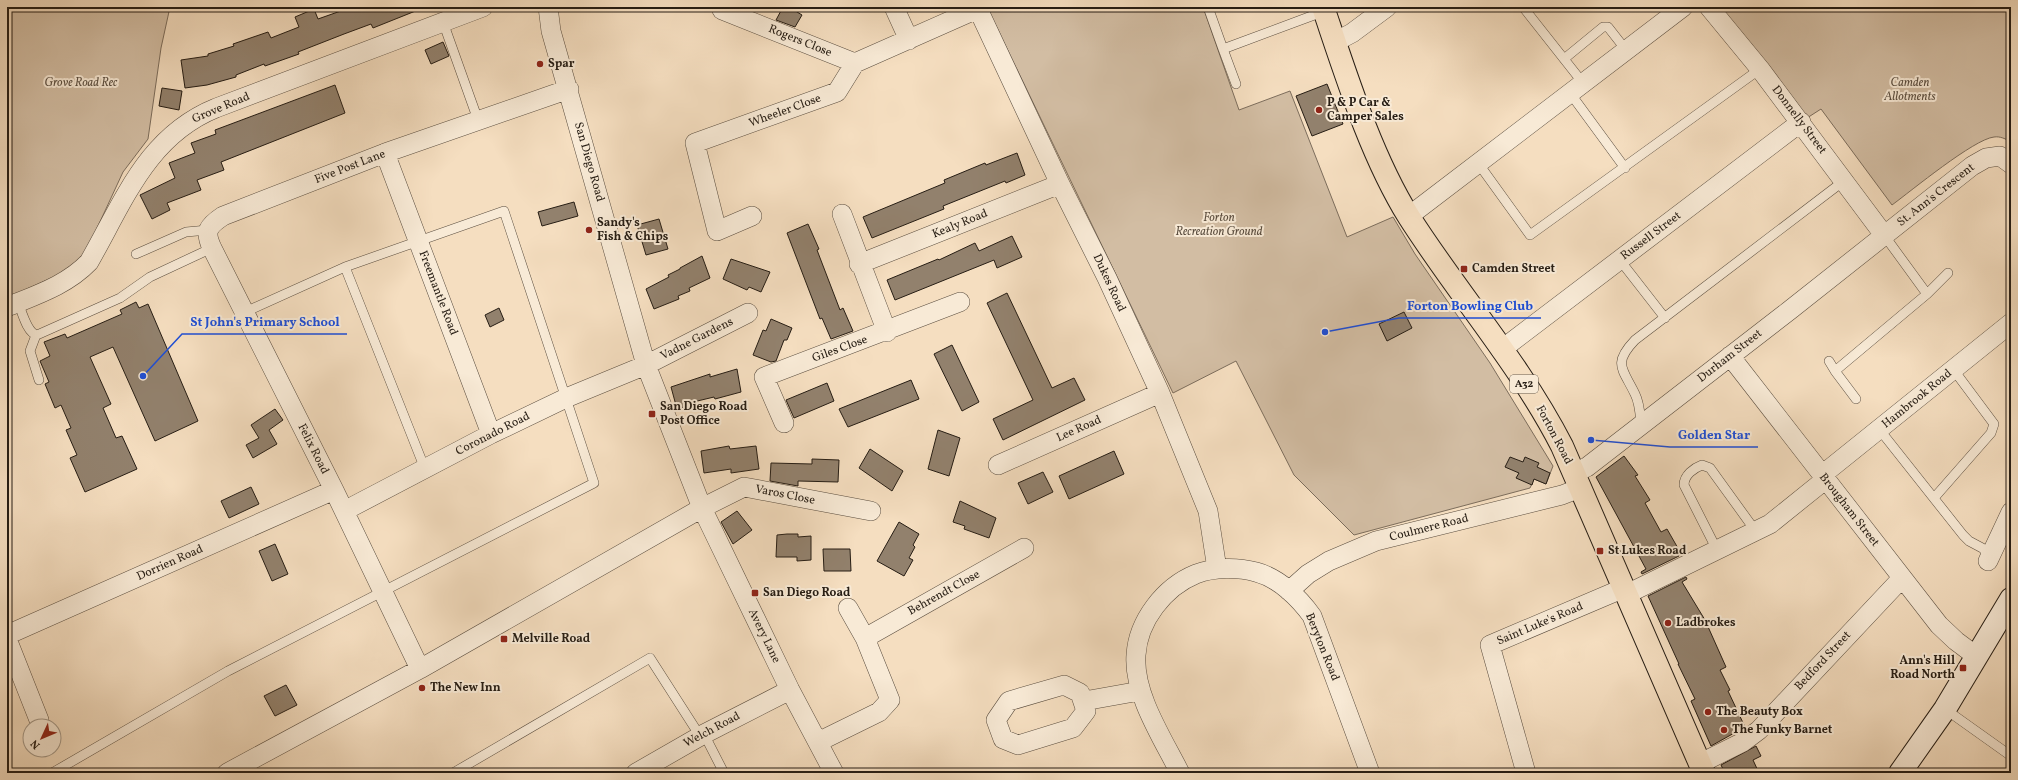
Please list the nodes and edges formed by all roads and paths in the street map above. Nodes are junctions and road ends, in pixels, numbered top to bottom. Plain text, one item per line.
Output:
1 (483, 7) edge
2 (548, 7) edge
3 (894, 7) edge
4 (1208, 7) edge
5 (1387, 7) edge
6 (1523, 7) edge
7 (1683, 7) edge
8 (1709, 7) edge
9 (977, 8) edge
10 (1324, 9) edge
11 (722, 10) dead end
12 (447, 18) junction
13 (909, 40) junction
14 (1335, 42) junction
15 (1224, 49) junction
16 (1626, 50) junction
17 (1564, 59) junction
18 (855, 63) junction
19 (1760, 69) junction
20 (1236, 84) dead end
21 (1577, 88) junction
22 (569, 89) junction
23 (478, 120) junction
24 (1801, 122) junction
25 (385, 153) junction
26 (1478, 163) junction
27 (2011, 164) edge
28 (1625, 168) junction
29 (1845, 180) junction
30 (1060, 184) junction
31 (842, 214) dead end
32 (752, 216) dead end
33 (1409, 216) junction
34 (208, 230) junction
35 (1884, 236) junction
36 (418, 241) junction
37 (212, 248) junction
38 (136, 254) dead end
39 (1619, 259) junction
40 (859, 264) junction
41 (345, 267) junction
42 (1948, 273) dead end
43 (1927, 294) junction
44 (960, 302) dead end
45 (12, 305) edge
46 (244, 312) junction
47 (748, 313) dead end
48 (1665, 318) junction
49 (2011, 323) edge
50 (887, 332) junction
51 (36, 335) junction
52 (1501, 350) junction
53 (1730, 356) junction
54 (1829, 361) dead end
55 (646, 365) junction
56 (1954, 369) junction
57 (1834, 372) junction
58 (39, 380) dead end
59 (1160, 393) junction
60 (566, 398) junction
61 (1856, 399) dead end
62 (784, 422) dead end
63 (1641, 425) junction
64 (1879, 429) junction
65 (491, 434) junction
66 (998, 465) dead end
67 (424, 469) junction
68 (690, 475) joint
69 (1824, 477) junction
70 (1577, 480) junction
71 (334, 490) junction
72 (1934, 498) junction
73 (702, 508) junction
74 (344, 511) junction
75 (872, 511) dead end
76 (2011, 512) edge
77 (1757, 534) junction
78 (1024, 548) dead end
79 (1714, 554) junction
80 (1988, 561) joint
81 (1217, 569) junction
82 (1902, 578) junction
83 (1289, 591) junction
84 (1625, 591) junction
85 (383, 592) junction
86 (2011, 599) edge
87 (848, 608) dead end
88 (7, 635) edge
89 (865, 638) junction
90 (7, 639) edge
91 (1976, 656) junction
92 (420, 669) junction
93 (790, 690) junction
94 (1140, 691) junction
95 (1084, 701) dead end
96 (1945, 709) junction
97 (38, 718) edge
98 (702, 735) junction
99 (818, 742) junction
100 (2011, 756) edge
101 (1702, 768) edge
102 (1902, 772) edge
103 (52, 773) edge
104 (227, 773) edge
105 (453, 773) edge
106 (636, 773) edge
107 (724, 773) edge
108 (834, 773) edge
109 (1180, 773) edge
110 (1370, 773) edge
111 (1526, 773) edge

1 - 12 street, Grove Road
2 - 22 street, San Diego Road
3 - 13 street
4 - 15 lane
5 - 14 street
6 - 17 lane
7 - 16 street
8 - 19 street, Donnelly Street
9 - 13 street
9 - 30 street, Dukes Road
10 - 14 main road, Forton Road / A32
10 - 15 lane
11 - 18 street, Rogers Close
12 - 23 lane
12 - 45 street, Grove Road
13 - 18 street
14 - 33 main road, Forton Road / A32
15 - 20 lane
16 - 17 lane
16 - 21 street
17 - 21 lane
18 - 32 street, Wheeler Close
19 - 24 street, Donnelly Street
19 - 28 lane
21 - 26 street
21 - 28 lane
22 - 23 street, Five Post Lane
22 - 55 street, San Diego Road
23 - 25 street, Five Post Lane
24 - 29 street, Donnelly Street
24 - 39 street, Russell Street
25 - 34 street, Five Post Lane
25 - 36 street, Freemantle Road
26 - 28 lane
26 - 33 street
27 - 35 street, St. Ann's Crescent
29 - 35 street, Donnelly Street
29 - 48 lane
30 - 40 street, Kealy Road
30 - 59 street, Dukes Road
31 - 40 street
33 - 52 main road, Forton Road / A32
34 - 37 street, Felix Road
34 - 38 lane
35 - 43 lane
35 - 53 street, Durham Street
36 - 41 lane
36 - 60 lane
36 - 65 street, Freemantle Road
37 - 46 street, Felix Road
37 - 51 lane
39 - 48 lane
39 - 52 street, Russell Street
40 - 50 street
41 - 46 lane
41 - 67 lane
42 - 43 lane
43 - 57 lane
44 - 50 street, Giles Close
45 - 51 lane
46 - 71 street, Felix Road
47 - 55 street, Vadne Gardens
48 - 63 lane
49 - 56 street, Hambrook Road
50 - 62 street, Giles Close
51 - 58 lane
52 - 70 main road, Forton Road / A32
53 - 63 street, Durham Street
53 - 69 street, Brougham Street
54 - 57 lane
55 - 60 street, Coronado Road
55 - 68 street, San Diego Road
56 - 64 street, Hambrook Road
56 - 72 lane
57 - 61 lane
59 - 66 street, Lee Road
59 - 81 street, Dukes Road
60 - 65 street, Coronado Road
60 - 85 lane
63 - 70 street, Durham Street
64 - 69 street, Hambrook Road
64 - 72 lane
65 - 67 street, Coronado Road
67 - 74 street, Coronado Road
68 - 73 street, Avery Lane
69 - 77 street, Hambrook Road
69 - 82 street, Brougham Street
70 - 83 street, Coulmere Road
70 - 84 main road, Forton Road / A32
71 - 74 street, Felix Road
71 - 88 street, Dorrien Road
72 - 80 lane
73 - 75 street, Varos Close
73 - 92 street
73 - 93 street, Avery Lane
74 - 85 street, Felix Road
76 - 80 street
77 - 79 street, Hambrook Road
77 - 79 lane
78 - 89 street, Behrendt Close
79 - 84 street, Hambrook Road
81 - 83 street, Beryton Road
81 - 94 street, Beryton Road
82 - 91 street, Brougham Street
82 - 101 street, Bedford Street
83 - 110 street, Beryton Road
84 - 101 main road, Forton Road / A32
84 - 111 street, Saint Luke's Road
85 - 92 street, Felix Road
85 - 103 lane
86 - 91 street
87 - 89 street
89 - 99 street
90 - 97 street
91 - 96 street
92 - 104 street
93 - 98 street, Welch Road
93 - 99 street, Avery Lane
94 - 95 street
94 - 109 street, Beryton Road
96 - 100 lane
96 - 102 street
98 - 105 lane
98 - 106 street, Welch Road
98 - 107 lane
99 - 108 street, Avery Lane

